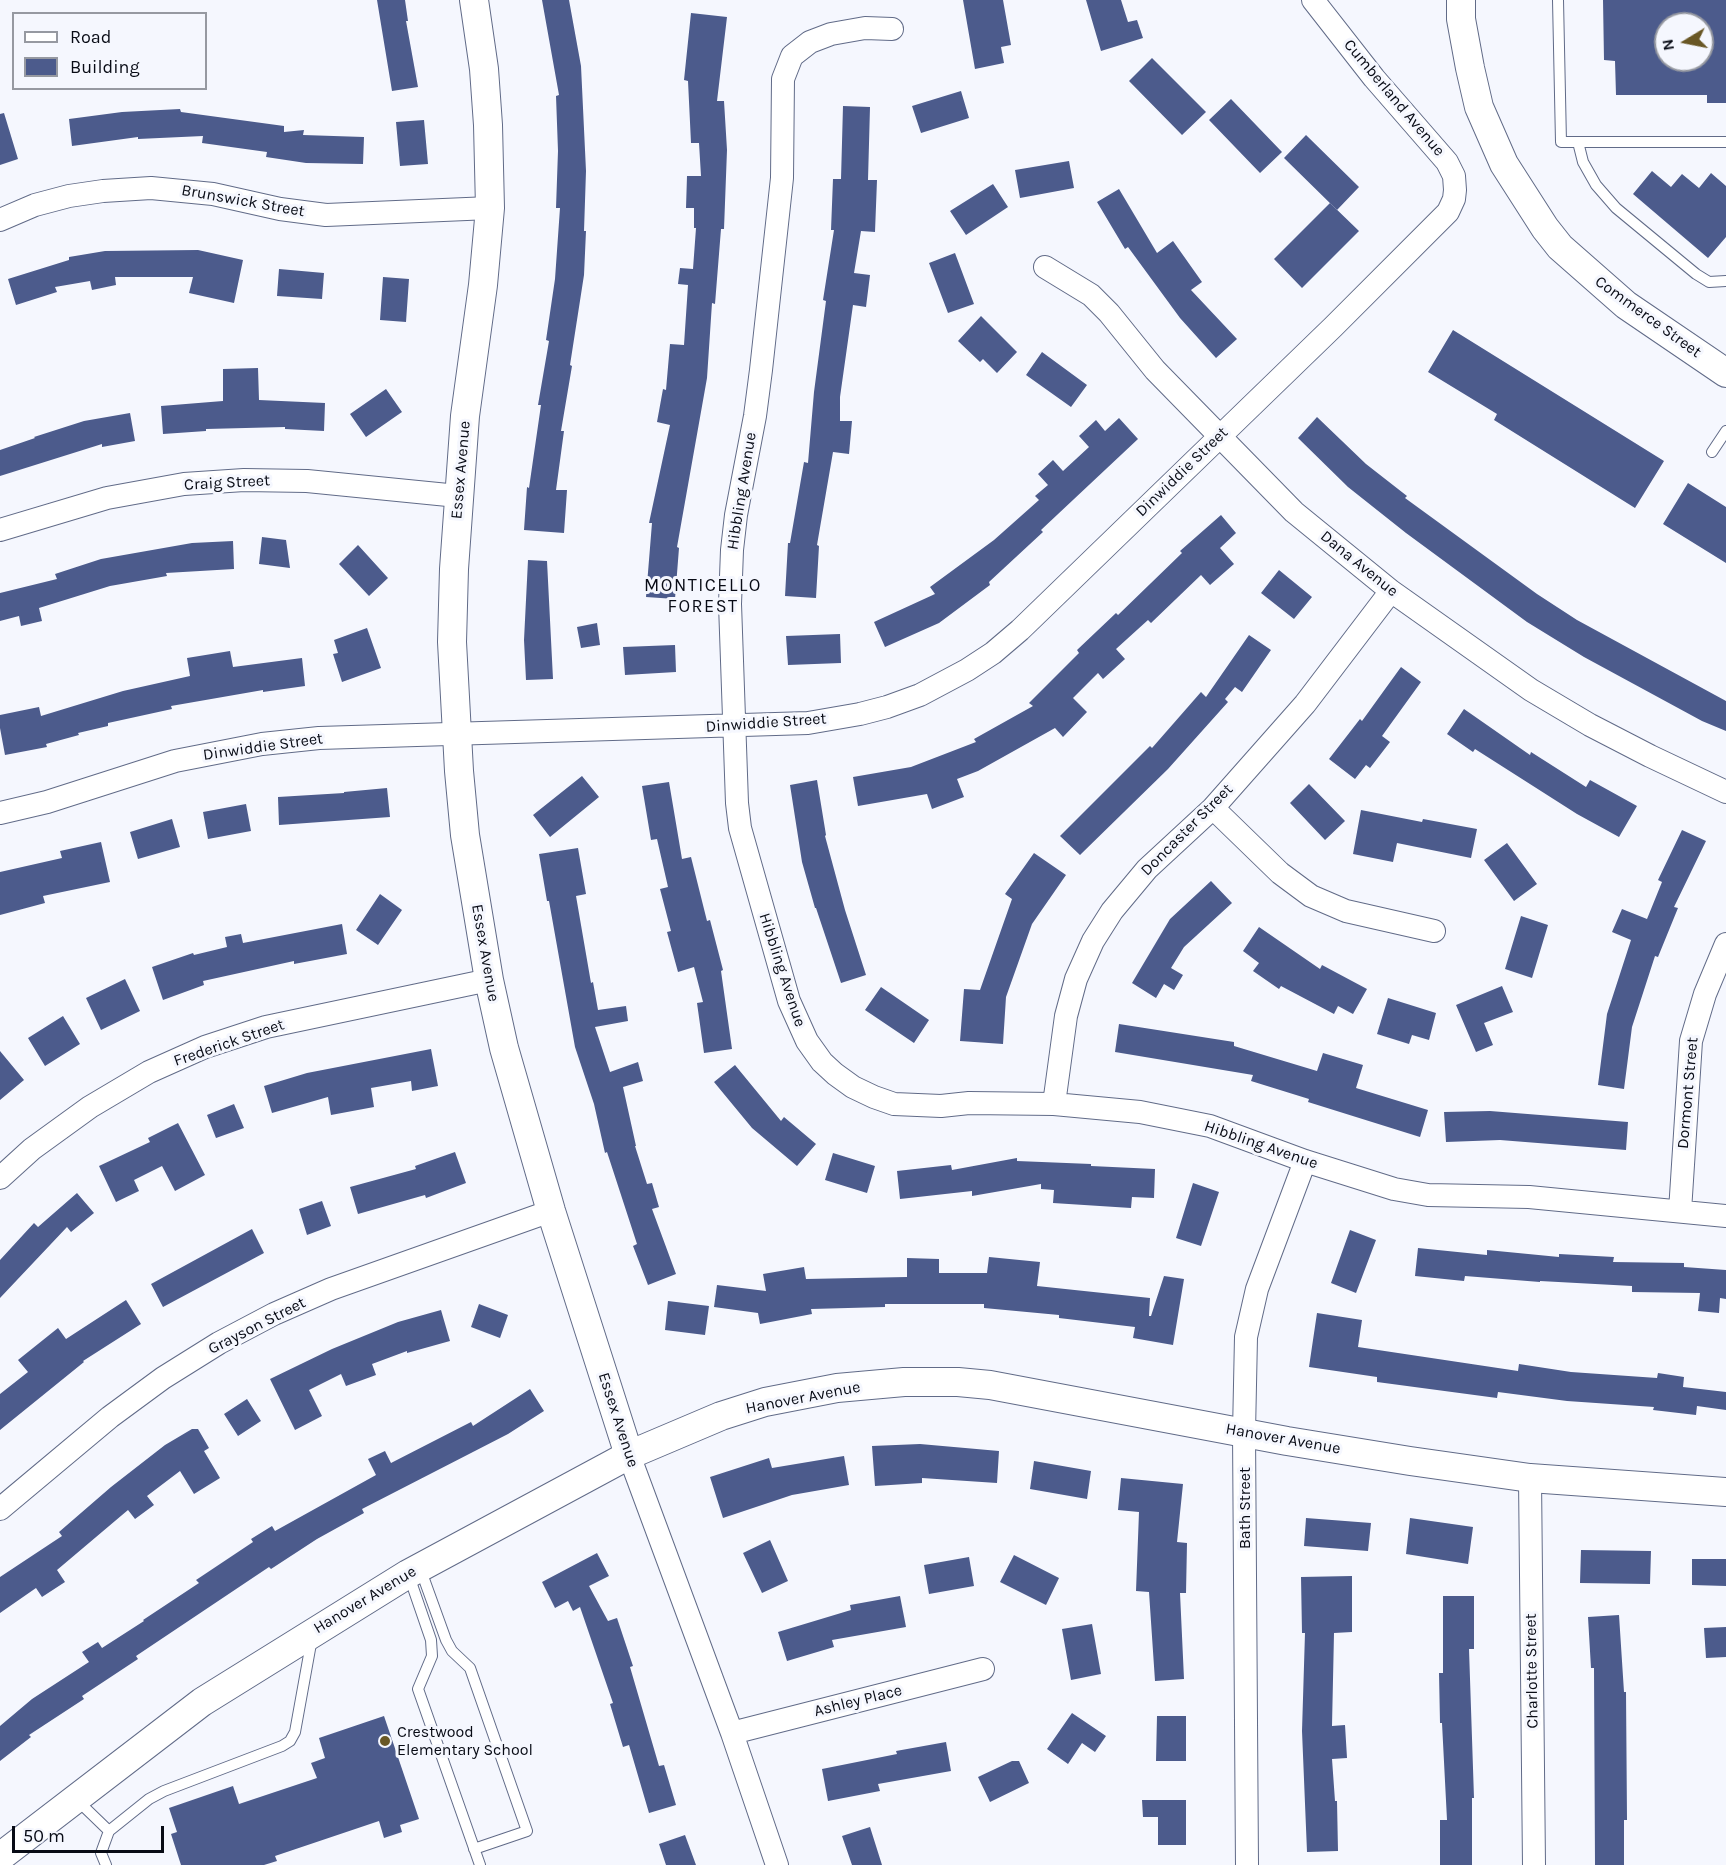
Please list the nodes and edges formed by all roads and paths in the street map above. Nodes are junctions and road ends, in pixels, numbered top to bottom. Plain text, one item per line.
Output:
1 (474, 0) edge
2 (1313, 0) edge
3 (1461, 0) edge
4 (1558, 0) edge
5 (892, 29) dead end
6 (1578, 142) junction
7 (1726, 142) edge
8 (490, 208) junction
9 (0, 220) edge
10 (1404, 257) joint
11 (1045, 267) dead end
12 (1726, 281) edge
13 (1726, 373) edge
14 (1726, 431) edge
15 (1218, 436) junction
16 (1712, 452) dead end
17 (458, 496) junction
18 (0, 530) edge
19 (1391, 591) junction
20 (734, 726) junction
21 (457, 734) junction
22 (1726, 792) edge
23 (1213, 808) junction
24 (0, 813) edge
25 (1434, 931) dead end
26 (1726, 944) edge
27 (489, 980) junction
28 (1054, 1104) junction
29 (1305, 1161) junction
30 (0, 1178) edge
31 (551, 1211) junction
32 (1680, 1211) junction
33 (1726, 1216) edge
34 (1244, 1432) junction
35 (629, 1455) junction
36 (1530, 1478) junction
37 (1726, 1492) edge
38 (0, 1509) edge
39 (414, 1571) junction
40 (314, 1631) junction
41 (983, 1669) dead end
42 (732, 1733) junction
43 (76, 1798) junction
44 (109, 1831) junction
45 (474, 1849) junction
46 (0, 1857) edge
47 (106, 1865) edge
48 (480, 1865) edge
49 (777, 1865) edge
50 (1247, 1865) edge
51 (1534, 1865) edge

1 - 8 street, Essex Avenue
2 - 10 street, Cumberland Avenue
3 - 13 street, Commerce Street
4 - 6 lane
5 - 20 street, Hibbling Avenue
6 - 7 lane
6 - 12 lane
8 - 9 street, Brunswick Street
8 - 17 street, Essex Avenue
10 - 15 street, Dinwiddie Street
11 - 15 street, Dana Avenue
14 - 16 lane
15 - 19 street, Dana Avenue
15 - 20 street, Dinwiddie Street
17 - 18 street, Craig Street
17 - 21 street, Essex Avenue
19 - 22 street, Dana Avenue
19 - 23 street, Doncaster Street
20 - 21 street, Dinwiddie Street
20 - 28 street, Hibbling Avenue
21 - 24 street, Dinwiddie Street
21 - 27 street, Essex Avenue
23 - 25 street
23 - 28 street, Doncaster Street
26 - 32 street, Dormont Street
27 - 30 street, Frederick Street
27 - 31 street, Essex Avenue
28 - 29 street, Hibbling Avenue
29 - 32 street, Hibbling Avenue
29 - 34 street, Bath Street
31 - 35 street, Essex Avenue
31 - 38 street, Grayson Street
32 - 33 street, Hibbling Avenue
34 - 35 street, Hanover Avenue
34 - 36 street, Hanover Avenue
34 - 50 street, Bath Street
35 - 39 street, Hanover Avenue
35 - 42 street, Essex Avenue
36 - 37 street, Hanover Avenue
36 - 51 street, Charlotte Street
39 - 40 street, Hanover Avenue
39 - 45 lane
39 - 45 lane
40 - 43 street, Hanover Avenue
40 - 44 lane
41 - 42 street, Ashley Place
42 - 49 street, Essex Avenue
43 - 44 lane
43 - 46 street, Hanover Avenue
44 - 47 lane
45 - 48 lane

